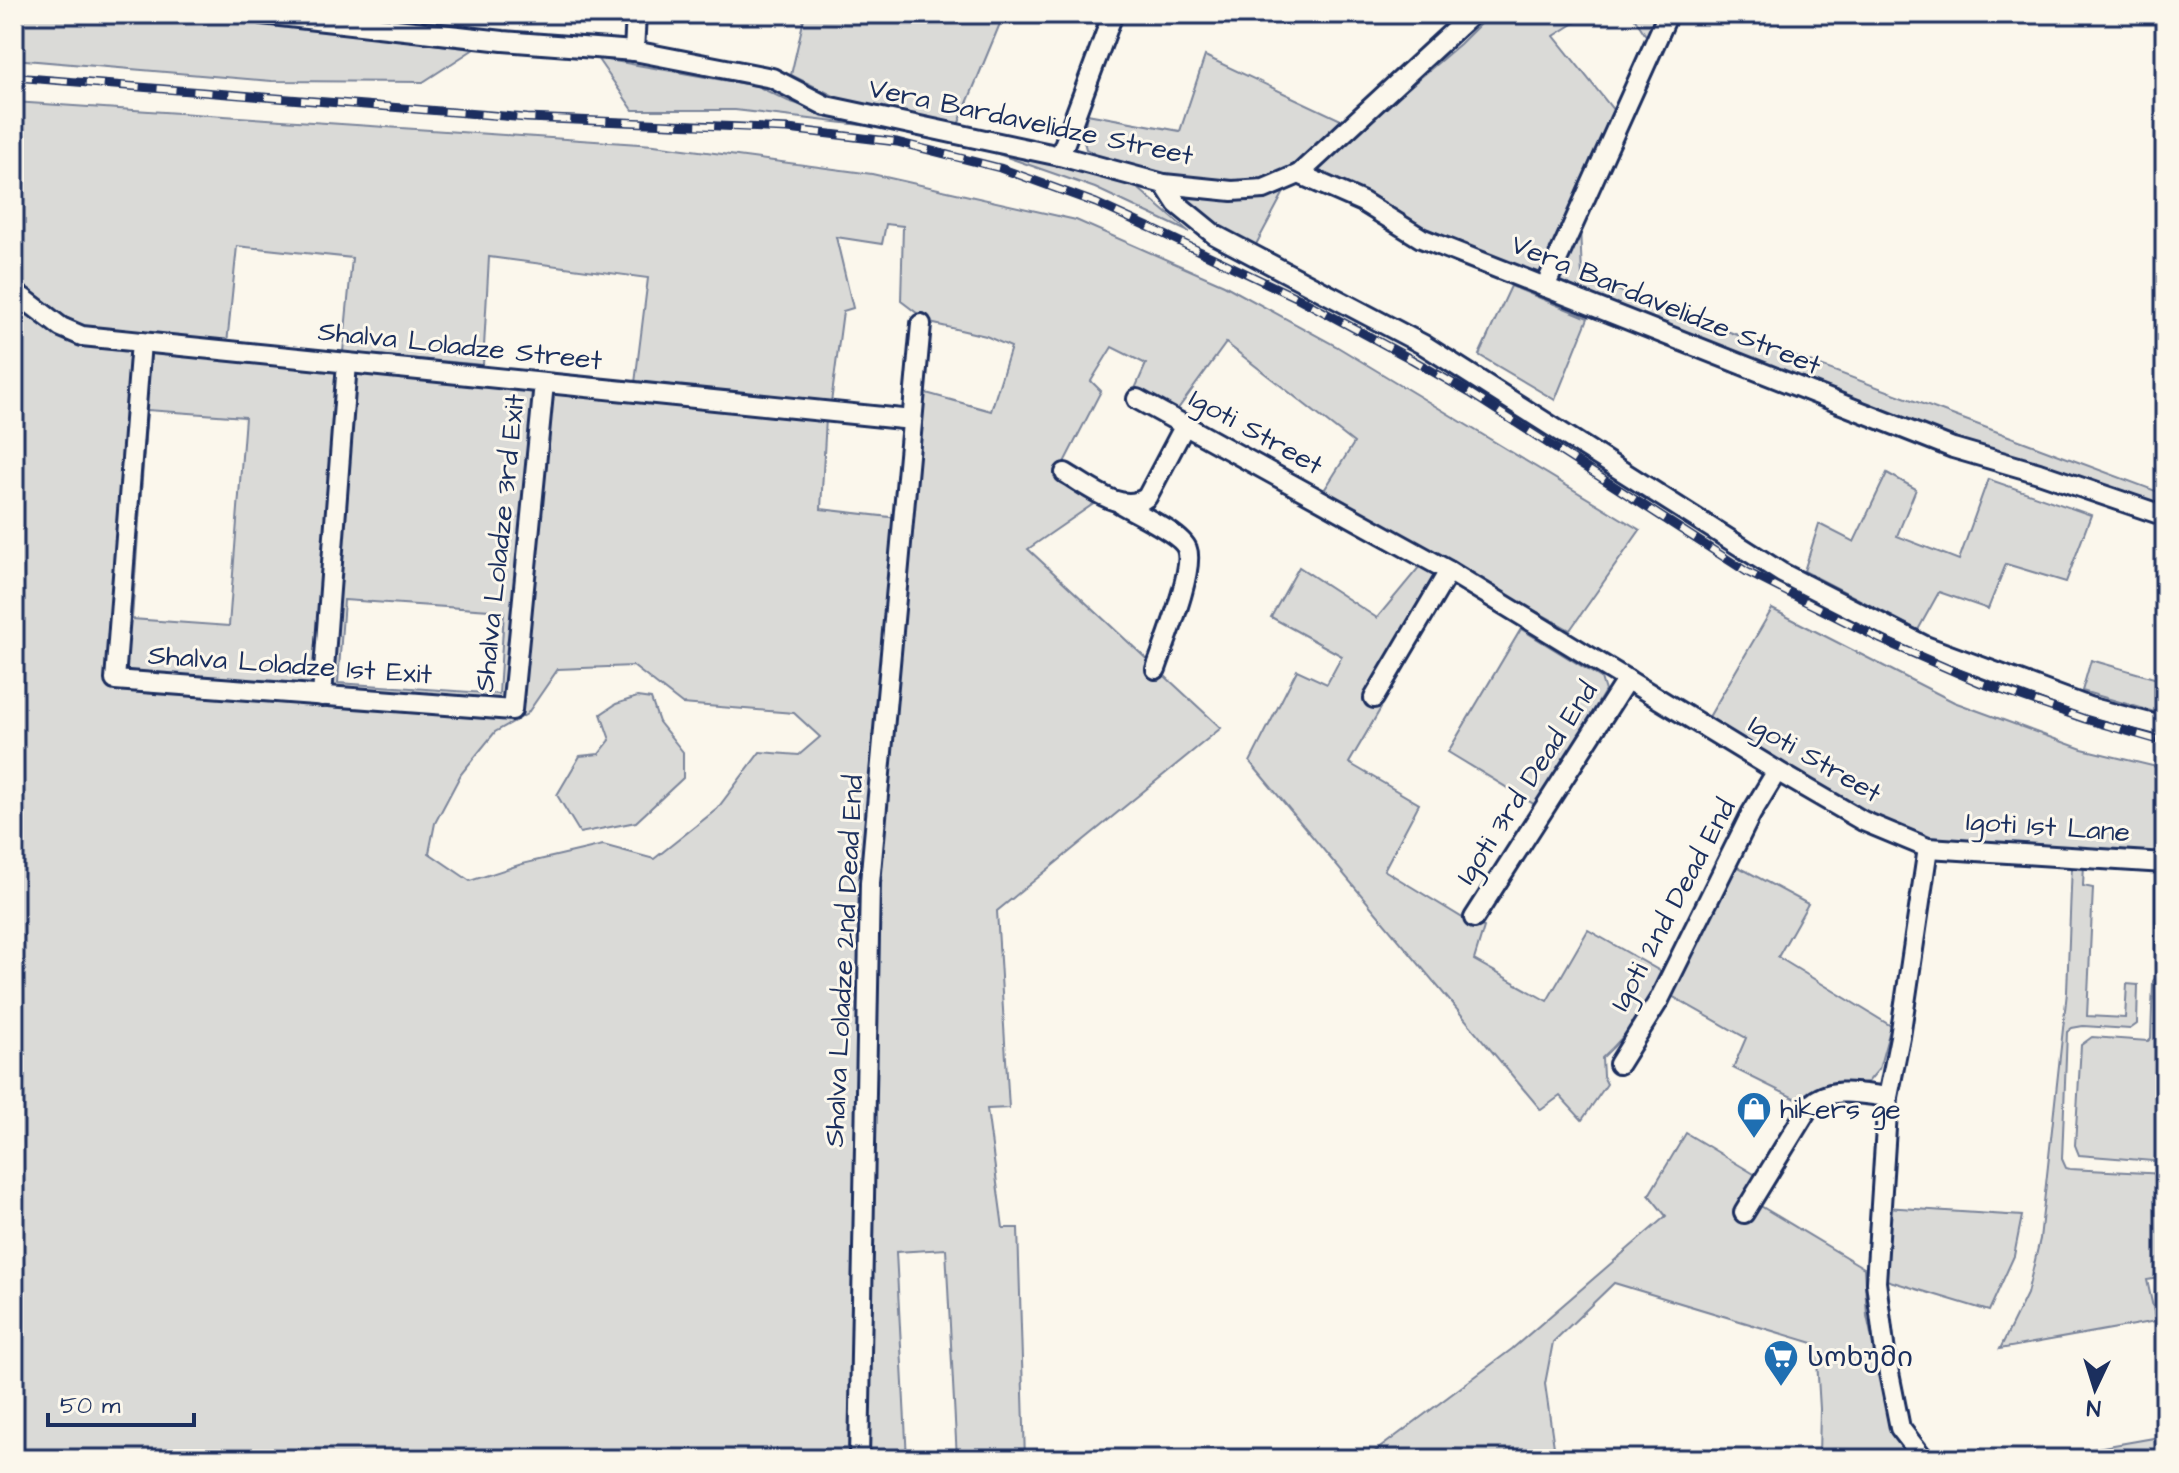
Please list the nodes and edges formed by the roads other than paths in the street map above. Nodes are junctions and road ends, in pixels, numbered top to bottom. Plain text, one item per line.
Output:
1 (262, 14) edge
2 (636, 14) edge
3 (1113, 14) edge
4 (1472, 14) edge
5 (1668, 14) edge
6 (634, 51) junction
7 (1060, 156) junction
8 (1299, 174) junction
9 (1164, 184) junction
10 (1545, 287) junction
11 (14, 296) edge
12 (921, 324) dead end
13 (141, 342) junction
14 (347, 363) junction
15 (544, 383) junction
16 (1137, 399) dead end
17 (912, 420) junction
18 (1185, 425) junction
19 (1065, 473) dead end
20 (1121, 504) junction
21 (2164, 513) edge
22 (1449, 571) junction
23 (1156, 669) dead end
24 (1627, 679) junction
25 (322, 696) junction
26 (1374, 698) dead end
27 (512, 710) joint
28 (2165, 727) edge
29 (1777, 771) junction
30 (1928, 848) junction
31 (2165, 863) edge
32 (1474, 918) dead end
33 (1619, 1064) dead end
34 (1888, 1097) junction
35 (1744, 1213) dead end
36 (859, 1459) edge
37 (1924, 1459) edge

1 - 6 street, Vera Bardavelidze Street
2 - 6 street
3 - 7 street
4 - 8 street
5 - 10 street
6 - 7 street, Vera Bardavelidze Street
7 - 9 street, Vera Bardavelidze Street
8 - 9 street, Vera Bardavelidze Street
8 - 10 street, Vera Bardavelidze Street
9 - 28 street
10 - 21 street, Vera Bardavelidze Street
11 - 13 street, Shalva Loladze Street
12 - 17 street, Shalva Loladze 2nd Dead End
13 - 14 street, Shalva Loladze Street
13 - 25 street, Shalva Loladze 1st Exit
14 - 15 street, Shalva Loladze Street
14 - 25 street
15 - 17 street, Shalva Loladze Street
15 - 27 street, Shalva Loladze 3rd Exit
16 - 18 street, Igoti Street
17 - 36 street, Shalva Loladze 2nd Dead End
18 - 20 street
18 - 22 street, Igoti Street
19 - 20 street
20 - 23 street
22 - 24 street, Igoti Street
22 - 26 street
24 - 29 street, Igoti Street
24 - 32 street, Igoti 3rd Dead End
25 - 27 street, Shalva Loladze 1st Exit
29 - 30 street, Igoti Street
29 - 33 street, Igoti 2nd Dead End
30 - 31 street, Igoti 1st Lane
30 - 34 street
34 - 35 street
34 - 37 street

